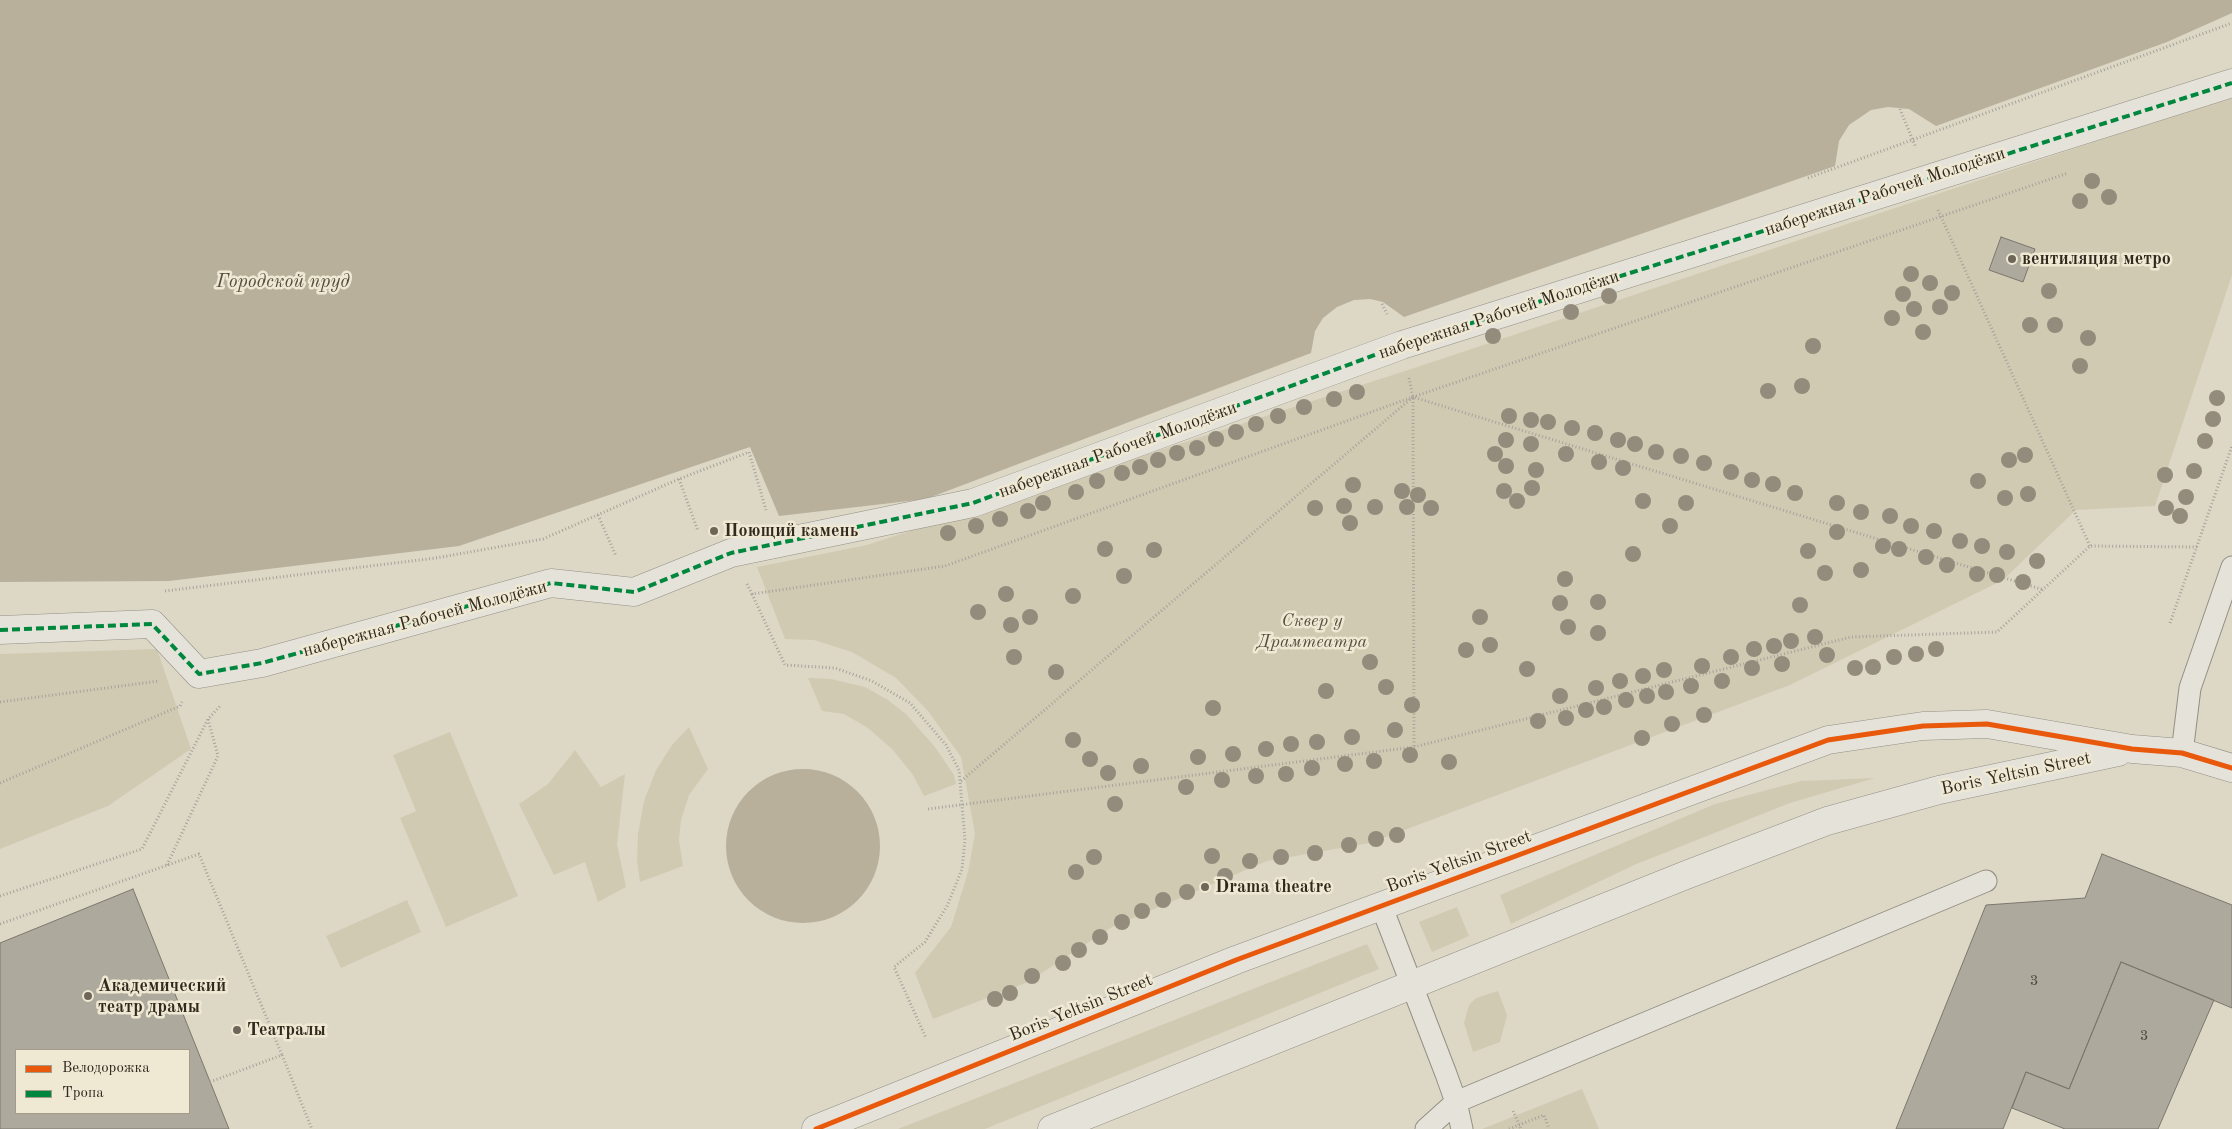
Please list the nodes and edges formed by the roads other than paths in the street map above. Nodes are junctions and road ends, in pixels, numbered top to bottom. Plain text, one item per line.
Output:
1 (2232, 83) edge
2 (2232, 567) edge
3 (0, 630) edge
4 (2132, 749) junction
5 (2182, 753) junction
6 (2232, 768) edge
7 (1986, 881) dead end
8 (1381, 905) junction
9 (1413, 985) junction
10 (1456, 1102) junction
11 (816, 1129) edge
12 (1052, 1129) edge
13 (1426, 1129) edge
14 (1462, 1129) edge

1 - 3 street, набережная Рабочей Молодёжи
2 - 5 lane
4 - 5 street
4 - 8 street, Boris Yeltsin Street
4 - 9 street, Boris Yeltsin Street
5 - 6 street
7 - 10 lane
8 - 9 lane
8 - 11 street, Boris Yeltsin Street
9 - 10 lane
9 - 12 street, Boris Yeltsin Street
10 - 13 lane
10 - 14 lane

